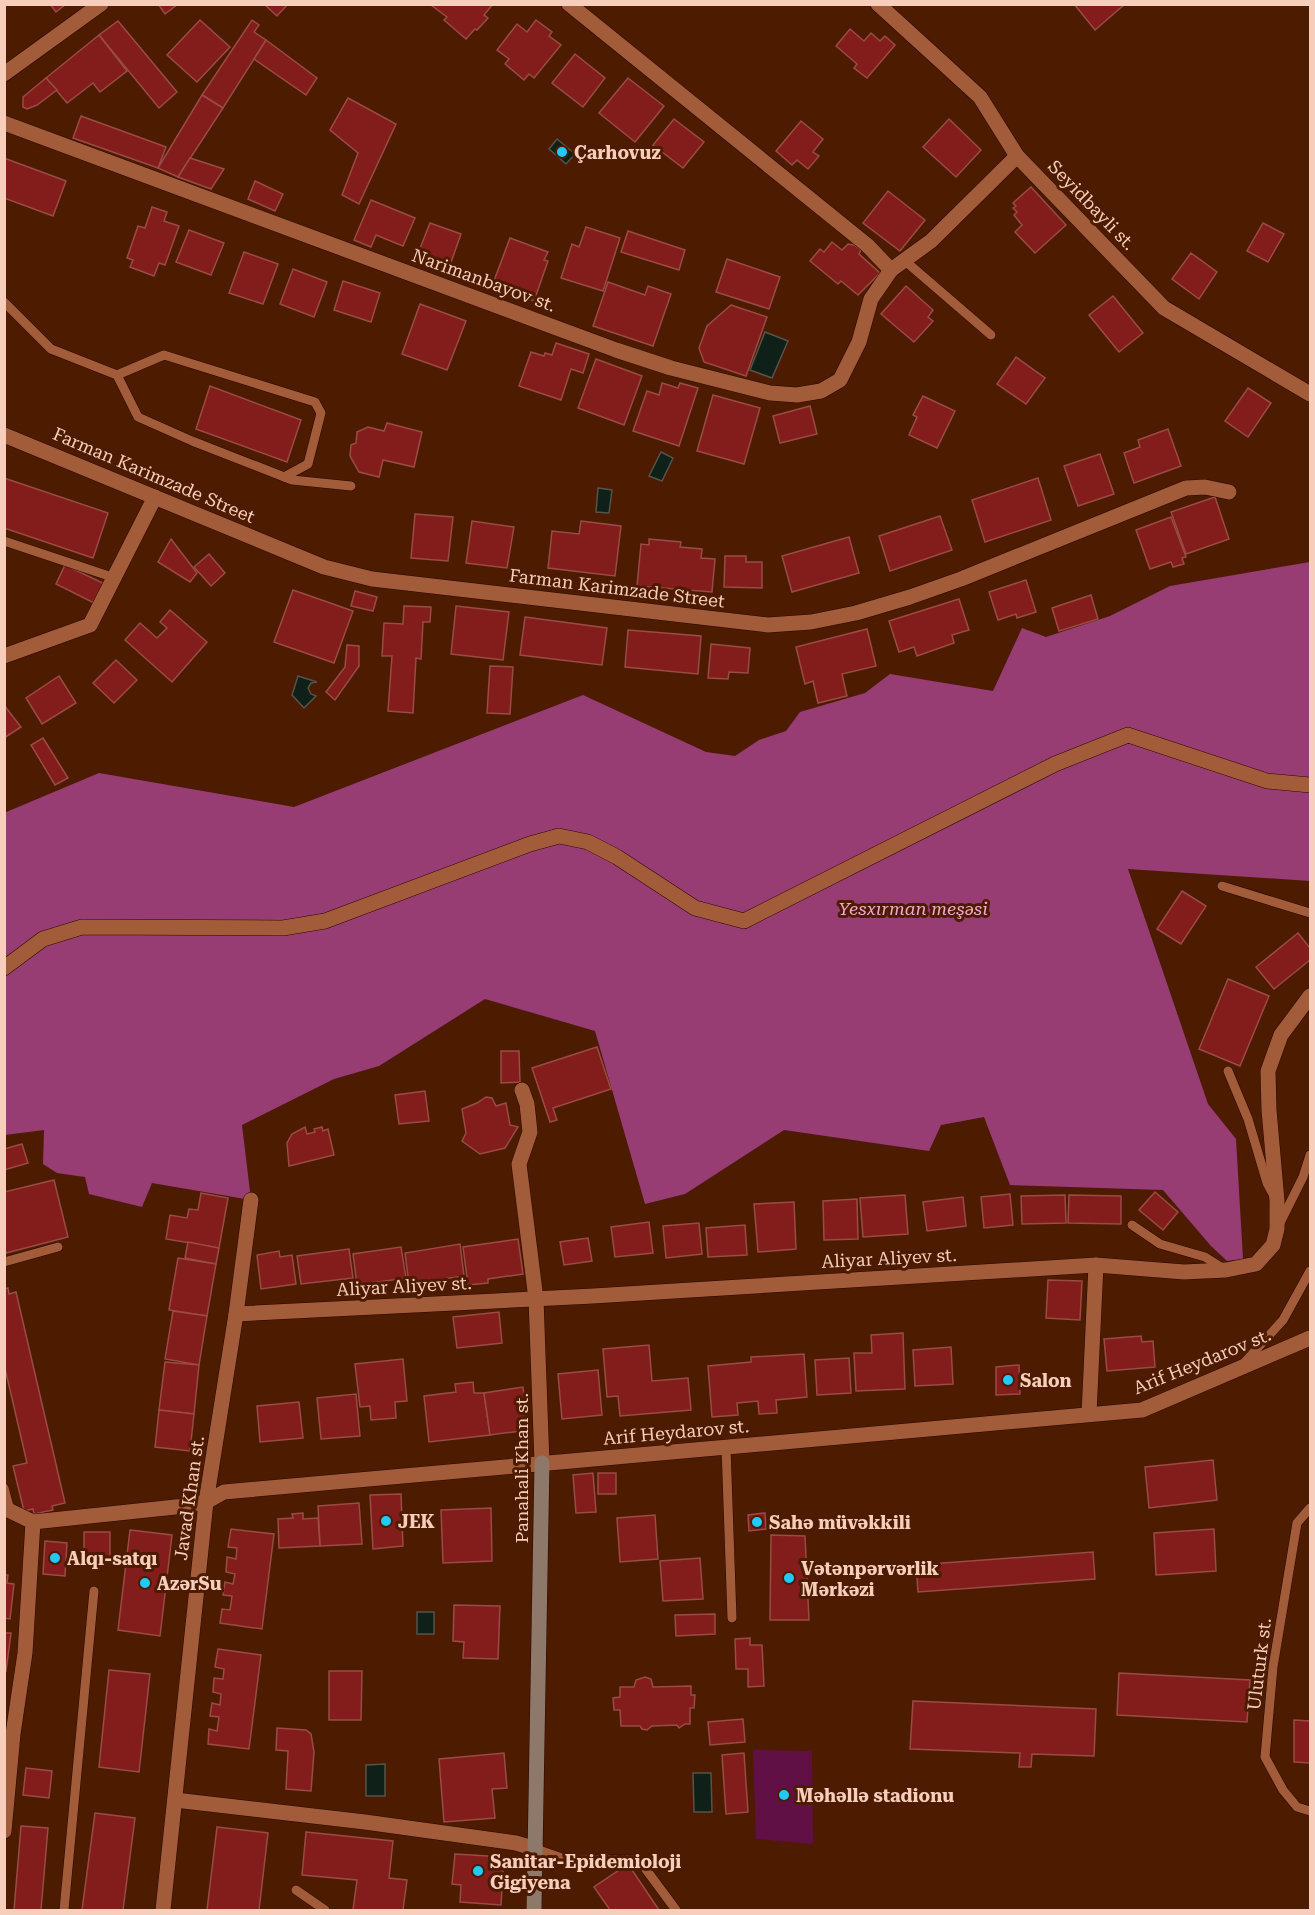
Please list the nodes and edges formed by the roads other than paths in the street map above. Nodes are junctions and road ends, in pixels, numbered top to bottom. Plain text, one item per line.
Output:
1 (101, 4) edge
2 (569, 4) edge
3 (878, 4) edge
4 (4, 74) edge
5 (4, 123) edge
6 (1017, 156) junction
7 (904, 260) junction
8 (891, 270) junction
9 (4, 302) edge
10 (991, 335) dead end
11 (117, 375) junction
12 (1311, 394) edge
13 (4, 435) edge
14 (284, 477) junction
15 (351, 486) dead end
16 (1229, 492) dead end
17 (155, 497) junction
18 (4, 541) edge
19 (115, 578) junction
20 (4, 656) edge
21 (1311, 785) edge
22 (1222, 886) dead end
23 (1311, 913) edge
24 (4, 968) edge
25 (1311, 996) edge
26 (1228, 1071) dead end
27 (522, 1090) dead end
28 (1311, 1155) edge
29 (251, 1200) dead end
30 (1277, 1201) junction
31 (1132, 1225) dead end
32 (1276, 1229) junction
33 (58, 1247) dead end
34 (4, 1262) edge
35 (1096, 1265) junction
36 (1226, 1270) junction
37 (1311, 1271) edge
38 (536, 1299) junction
39 (236, 1314) junction
40 (1311, 1338) edge
41 (1239, 1368) junction
42 (1089, 1414) junction
43 (726, 1447) junction
44 (542, 1463) junction
45 (4, 1488) edge
46 (206, 1502) junction
47 (1311, 1508) edge
48 (7, 1509) edge
49 (33, 1522) junction
50 (94, 1591) dead end
51 (732, 1618) dead end
52 (175, 1800) junction
53 (1311, 1811) edge
54 (4, 1831) edge
55 (536, 1849) junction
56 (296, 1890) dead end
57 (64, 1911) edge
58 (163, 1911) edge
59 (325, 1911) edge
60 (534, 1911) edge
61 (676, 1911) edge

1 - 4 street
2 - 8 street
3 - 6 street, Seyidbayli st.
5 - 8 street, Narimanbayov st.
6 - 7 street, Narimanbayov st.
6 - 12 street, Seyidbayli st.
7 - 8 street, Narimanbayov st.
7 - 10 lane
9 - 11 lane
11 - 14 lane
11 - 14 lane
13 - 17 street, Farman Karimzade Street
14 - 15 lane
16 - 17 street, Farman Karimzade Street
17 - 19 street
18 - 19 lane
19 - 20 street
21 - 24 street
22 - 23 lane
25 - 30 street, Aliyar Aliyev st.
26 - 30 lane
27 - 38 street, Panahali Khan st.
28 - 32 lane
29 - 39 street, Javad Khan st.
30 - 32 street, Aliyar Aliyev st.
31 - 36 lane
32 - 36 street, Aliyar Aliyev st.
33 - 34 lane
35 - 36 street, Aliyar Aliyev st.
35 - 38 street, Aliyar Aliyev st.
35 - 42 street
37 - 41 lane
38 - 39 street, Aliyar Aliyev st.
38 - 44 street, Panahali Khan st.
39 - 46 street, Javad Khan st.
40 - 41 street, Arif Heydarov st.
41 - 42 street, Arif Heydarov st.
42 - 43 street, Arif Heydarov st.
43 - 44 street, Arif Heydarov st.
43 - 51 lane
44 - 46 street, Arif Heydarov st.
44 - 55 main road, Panahali Khan st.
45 - 48 lane
46 - 49 street, Arif Heydarov st.
46 - 52 street, Javad Khan st.
47 - 53 lane, Uluturk st.
48 - 49 street
49 - 54 street
50 - 57 lane
52 - 55 street
52 - 58 street, Javad Khan st.
55 - 60 main road, Panahali Khan st.
55 - 61 lane
56 - 59 lane

